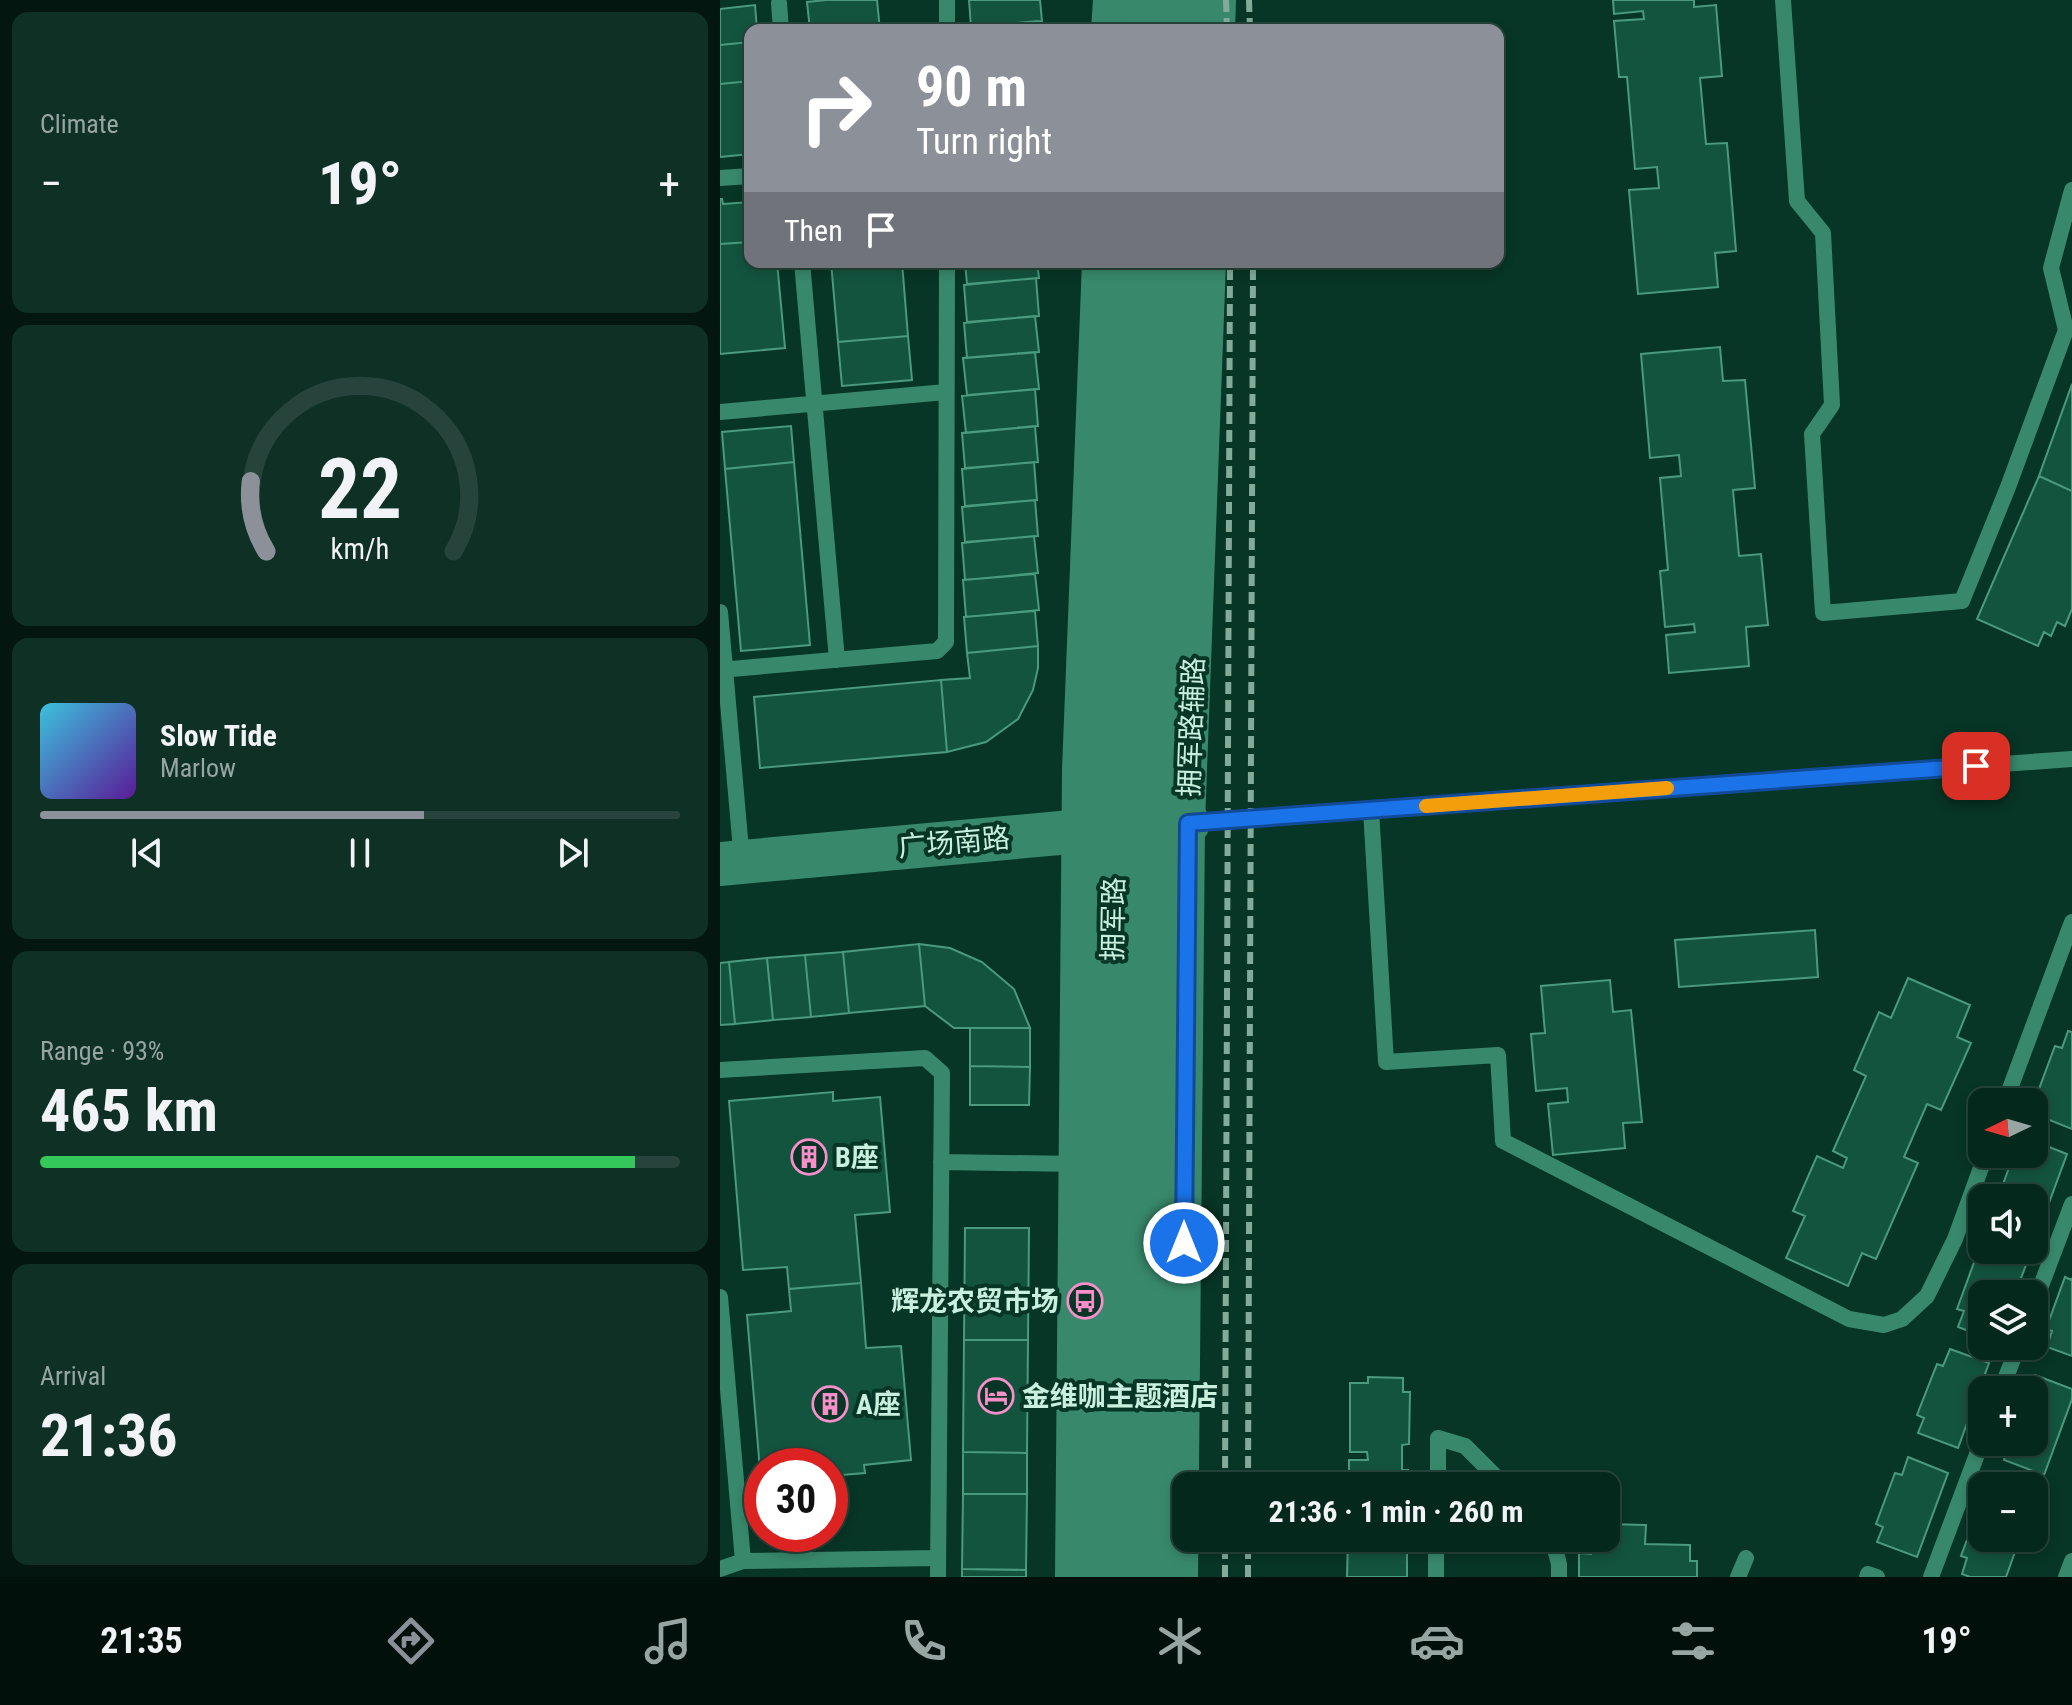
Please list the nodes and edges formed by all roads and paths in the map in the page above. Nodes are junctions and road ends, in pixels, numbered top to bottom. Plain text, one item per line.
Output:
1 (947, 0) edge
2 (1110, 0) edge
3 (1146, 0) edge
4 (1182, 0) edge
5 (1219, 0) edge
6 (1783, 0) edge
7 (779, 3) dead end
8 (781, 24) edge
9 (947, 24) edge
10 (1108, 24) edge
11 (1145, 24) edge
12 (1181, 24) edge
13 (1218, 24) edge
14 (744, 176) edge
15 (720, 178) edge
16 (2072, 190) edge
17 (803, 268) edge
18 (947, 268) edge
19 (1099, 268) edge
20 (1136, 268) edge
21 (1172, 268) edge
22 (1208, 268) edge
23 (946, 392) junction
24 (815, 403) junction
25 (720, 412) edge
26 (720, 612) edge
27 (837, 660) junction
28 (722, 670) edge
29 (2072, 759) edge
30 (1371, 810) junction
31 (1133, 827) junction
32 (731, 862) edge
33 (2072, 922) edge
34 (720, 1070) edge
35 (2010, 1088) edge
36 (941, 1162) junction
37 (1093, 1164) junction
38 (1981, 1168) edge
39 (2072, 1204) edge
40 (2043, 1280) edge
41 (720, 1297) edge
42 (1976, 1456) edge
43 (1438, 1472) edge
44 (1491, 1472) edge
45 (1436, 1552) edge
46 (1556, 1552) edge
47 (938, 1558) junction
48 (1746, 1558) dead end
49 (743, 1561) junction
50 (2072, 1561) edge
51 (720, 1569) edge
52 (938, 1577) edge
53 (1072, 1577) edge
54 (1108, 1577) edge
55 (1144, 1577) edge
56 (1181, 1577) edge
57 (1436, 1577) edge
58 (1559, 1577) edge
59 (1738, 1577) edge
60 (1867, 1577) edge
61 (1877, 1577) edge
62 (1931, 1577) edge
63 (2066, 1577) edge

1 - 9 lane
2 - 10 street
3 - 11 main road
4 - 12 main road
5 - 13 street
6 - 16 lane
7 - 8 lane
14 - 15 lane
17 - 24 lane
18 - 23 lane
19 - 31 street, 拥军路辅路
20 - 31 main road, 拥军路
21 - 31 main road, 拥军路
22 - 31 street, 拥军路辅路
23 - 24 lane
23 - 27 lane
24 - 25 lane
24 - 27 lane
26 - 28 lane
27 - 28 lane
28 - 32 lane
29 - 30 lane
30 - 31 lane
30 - 38 lane
31 - 32 main road, 广场南路
31 - 37 main road, 拥军路
31 - 55 main road, 拥军路
31 - 56 street, 拥军路辅路
33 - 35 lane
34 - 36 lane
36 - 37 lane
36 - 47 lane
37 - 53 street
37 - 54 main road, 拥军路
39 - 40 lane
41 - 49 lane
42 - 62 lane
43 - 44 lane
45 - 57 lane
46 - 58 lane
47 - 49 lane
47 - 52 lane
48 - 59 lane
49 - 51 lane
50 - 63 lane
60 - 61 lane

